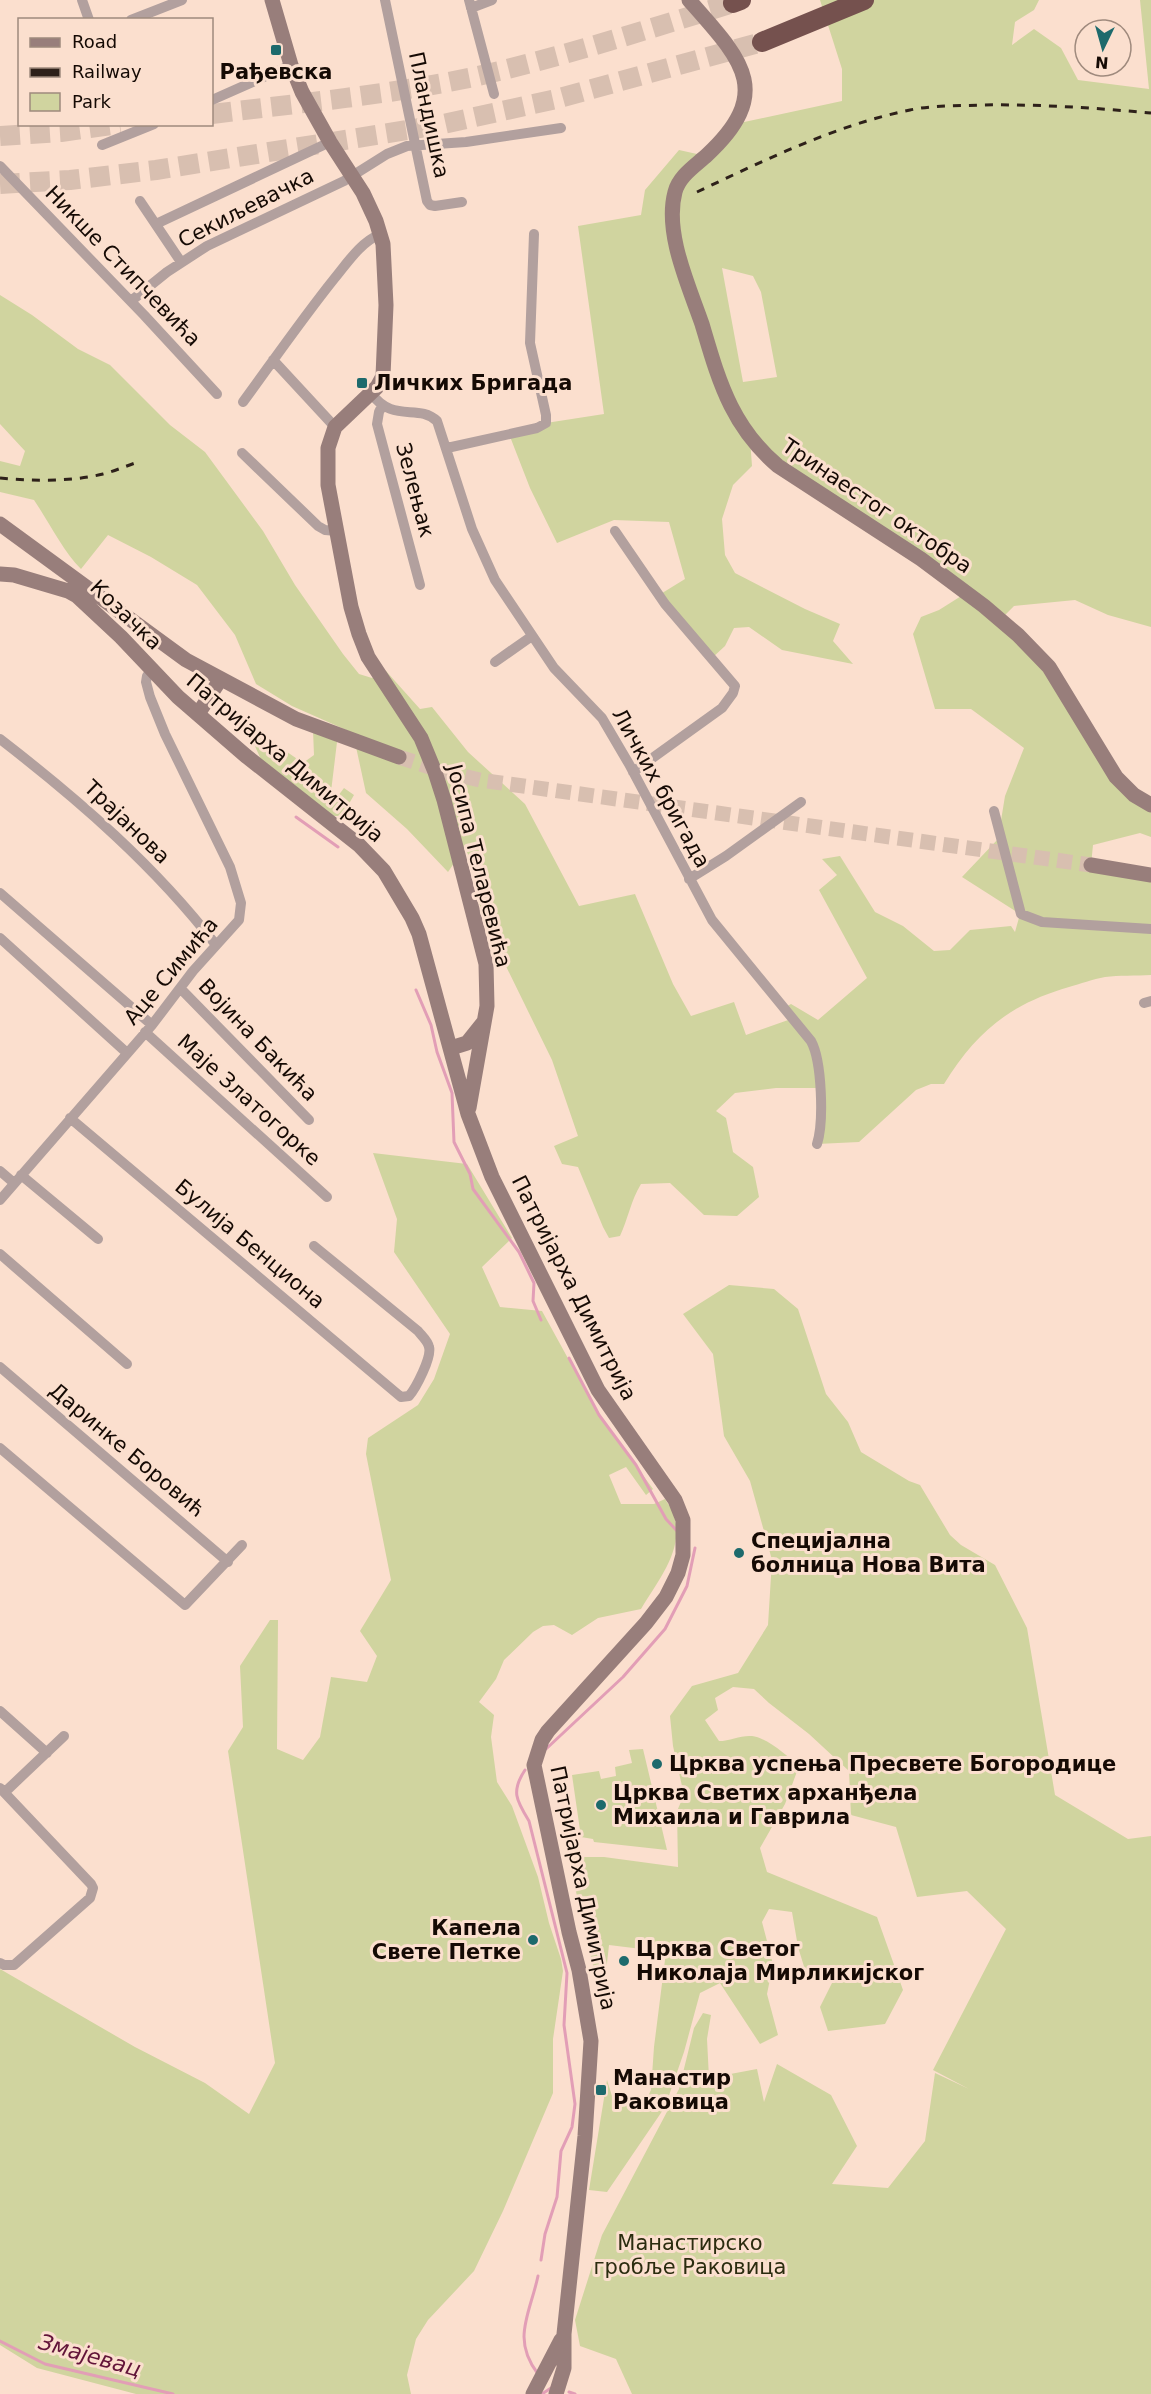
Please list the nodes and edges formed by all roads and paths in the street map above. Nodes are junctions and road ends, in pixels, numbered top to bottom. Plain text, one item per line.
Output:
1 (82, 0) edge
2 (182, 0) edge
3 (272, 0) edge
4 (385, 0) edge
5 (492, 0) edge
6 (689, 0) edge
7 (864, 0) edge
8 (470, 4) edge
9 (88, 18) edge
10 (136, 18) edge
11 (762, 42) tunnel mouth
12 (291, 65) junction
13 (494, 94) dead end
14 (213, 100) edge
15 (149, 126) edge
16 (561, 128) dead end
17 (330, 142) junction
18 (102, 145) dead end
19 (414, 145) junction
20 (0, 166) edge
21 (352, 176) junction
22 (140, 201) dead end
23 (462, 202) dead end
24 (156, 224) junction
25 (380, 234) junction
26 (534, 234) dead end
27 (181, 262) junction
28 (131, 301) junction
29 (273, 360) junction
30 (371, 393) junction
31 (217, 394) dead end
32 (243, 402) dead end
33 (382, 406) junction
34 (335, 427) junction
35 (447, 448) junction
36 (242, 453) dead end
37 (0, 524) edge
38 (337, 531) junction
39 (615, 531) dead end
40 (0, 574) edge
41 (420, 585) dead end
42 (532, 636) junction
43 (495, 662) dead end
44 (153, 669) junction
45 (220, 680) junction
46 (198, 714) junction
47 (0, 739) edge
48 (399, 758) tunnel mouth
49 (633, 772) junction
50 (801, 802) dead end
51 (1151, 805) edge
52 (994, 812) dead end
53 (1091, 865) tunnel mouth
54 (1151, 875) edge
55 (689, 879) junction
56 (0, 893) edge
57 (1151, 929) edge
58 (0, 938) edge
59 (216, 945) junction
60 (180, 988) junction
61 (485, 1020) junction
62 (149, 1029) junction
63 (481, 1047) junction
64 (452, 1051) junction
65 (127, 1053) junction
66 (468, 1114) junction
67 (70, 1118) junction
68 (309, 1120) dead end
69 (817, 1144) dead end
70 (0, 1171) edge
71 (18, 1179) junction
72 (327, 1197) dead end
73 (0, 1200) edge
74 (98, 1239) dead end
75 (314, 1246) dead end
76 (0, 1254) edge
77 (127, 1364) dead end
78 (0, 1367) edge
79 (0, 1448) edge
80 (242, 1545) dead end
81 (228, 1562) junction
82 (0, 1711) edge
83 (64, 1736) dead end
84 (47, 1753) junction
85 (2, 1790) edge
86 (0, 1963) edge
87 (564, 2334) junction
88 (533, 2394) edge
89 (556, 2394) edge

1 - 9 street
2 - 10 street
3 - 12 street
4 - 19 street, Пландишка
5 - 8 street
6 - 51 street, Тринаестог октобра
7 - 11 highway
8 - 13 street
12 - 14 street
12 - 17 street
15 - 18 street
16 - 19 street, Секиљевачка
17 - 21 street
17 - 24 street
19 - 21 street, Секиљевачка
19 - 23 street, Пландишка
20 - 28 street, Никше Стипчевића
21 - 25 street
21 - 27 street, Секиљевачка
22 - 24 street
24 - 27 street
25 - 29 street
25 - 30 street
26 - 35 street
27 - 28 street, Секиљевачка
28 - 31 street, Никше Стипчевића
29 - 32 street
29 - 34 street
30 - 33 street
30 - 34 street
33 - 35 street, Личких бригада
33 - 41 street, Зелењак
34 - 38 street, Јосипа Теларевића
35 - 42 street, Личких бригада
36 - 38 street
37 - 45 street
38 - 61 street, Јосипа Теларевића
39 - 49 street
40 - 44 street, Козачка
42 - 43 street
42 - 49 street, Личких бригада
44 - 46 street, Патријарха Димитрија
44 - 59 street, Аце Симића
45 - 46 street
45 - 48 street
46 - 64 street, Патријарха Димитрија
47 - 59 street, Трајанова
49 - 55 street, Личких бригада
50 - 55 street
52 - 57 street
53 - 54 street
55 - 69 street, Личких бригада
56 - 62 street, Маје Златогорке
58 - 65 street
59 - 60 street, Аце Симића
60 - 62 street, Аце Симића
60 - 68 street, Војина Бакића
61 - 63 street, Јосипа Теларевића
61 - 64 street
62 - 65 street, Аце Симића
62 - 72 street, Маје Златогорке
63 - 64 street
63 - 66 street, Јосипа Теларевића
64 - 66 street, Патријарха Димитрија
65 - 67 street, Аце Симића
66 - 87 street, Патријарха Димитрија
67 - 71 street, Аце Симића
67 - 75 street, Булија Бенциона
70 - 71 street
71 - 73 street, Аце Симића
71 - 74 street
76 - 77 street
78 - 81 street, Даринке Боровић
79 - 81 street
80 - 81 street
82 - 84 street
83 - 84 street
84 - 85 street
85 - 86 street
87 - 88 street, Патријарха Димитрија
87 - 89 street, Патријарха Димитрија

